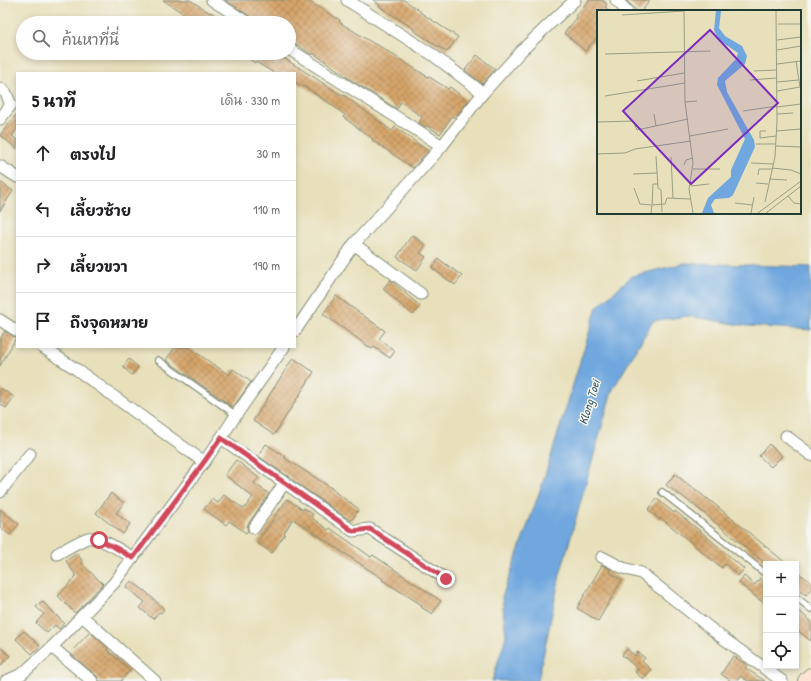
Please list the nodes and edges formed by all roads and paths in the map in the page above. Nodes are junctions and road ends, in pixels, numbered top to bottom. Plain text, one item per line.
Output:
1 (212, 0) edge
2 (347, 0) edge
3 (575, 0) edge
4 (616, 0) edge
5 (626, 10) edge
6 (237, 16) edge
7 (296, 53) edge
8 (0, 88) edge
9 (483, 93) junction
10 (0, 119) edge
11 (442, 146) junction
12 (0, 166) edge
13 (16, 176) edge
14 (354, 244) junction
15 (421, 294) dead end
16 (0, 320) edge
17 (16, 330) edge
18 (296, 330) edge
19 (44, 348) edge
20 (283, 348) edge
21 (158, 360) dead end
22 (236, 415) junction
23 (786, 436) dead end
24 (221, 438) junction
25 (30, 454) dead end
26 (811, 455) edge
27 (204, 462) junction
28 (285, 482) junction
29 (0, 492) edge
30 (662, 492) dead end
31 (254, 528) dead end
32 (57, 554) dead end
33 (602, 557) dead end
34 (133, 558) junction
35 (763, 572) edge
36 (446, 579) dead end
37 (799, 599) edge
38 (811, 609) edge
39 (82, 616) junction
40 (52, 647) junction
41 (811, 676) edge
42 (6, 681) edge
43 (92, 681) edge
44 (155, 681) edge
45 (782, 681) edge
46 (806, 681) edge

1 - 6 street
2 - 9 street
3 - 9 street
4 - 5 street
7 - 11 street
8 - 10 street
9 - 11 street
11 - 14 street
12 - 13 street
14 - 15 street
14 - 18 street
16 - 17 street
19 - 27 street
20 - 22 street
21 - 22 lane
22 - 24 street
23 - 26 street
24 - 27 street
24 - 28 street
25 - 29 street
27 - 34 street
28 - 31 street
28 - 36 street
30 - 35 lane
32 - 34 street
33 - 45 street
34 - 39 street
37 - 38 lane
39 - 40 street
39 - 44 street
40 - 42 street
40 - 43 street
41 - 46 street

